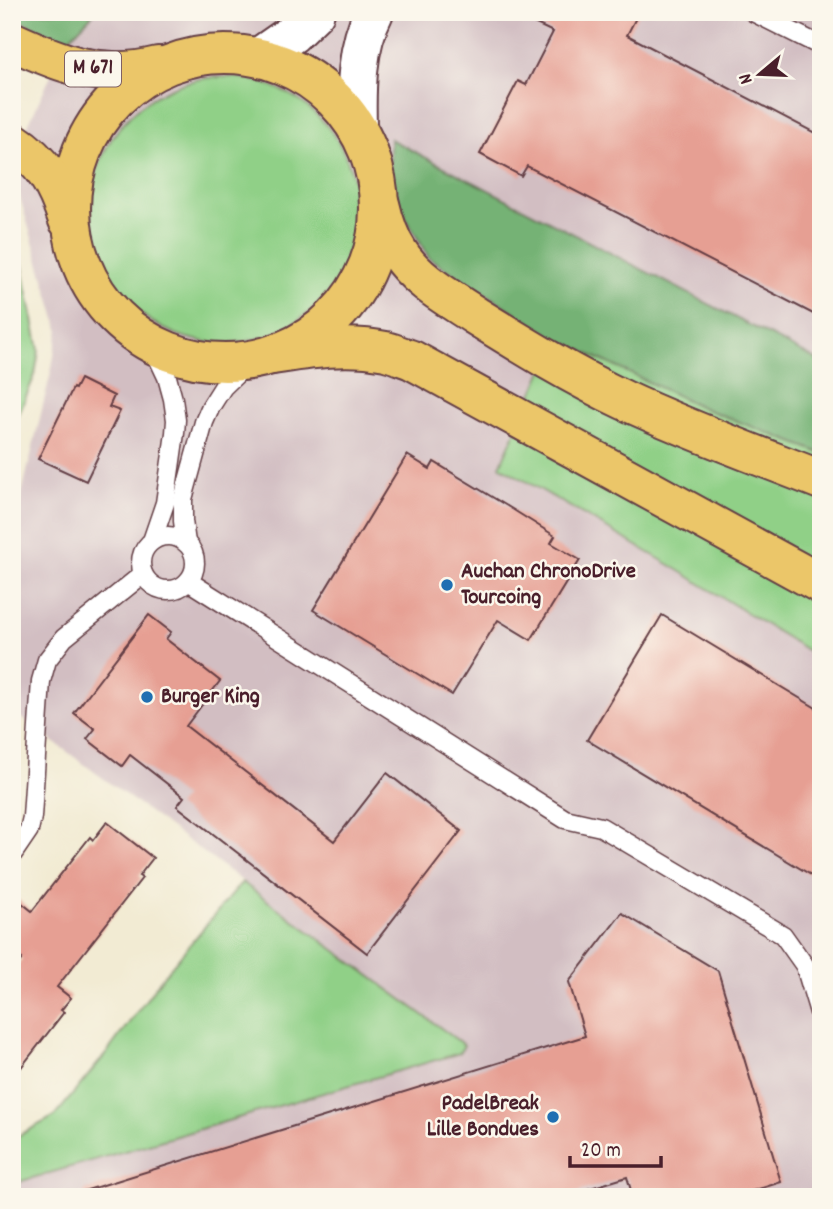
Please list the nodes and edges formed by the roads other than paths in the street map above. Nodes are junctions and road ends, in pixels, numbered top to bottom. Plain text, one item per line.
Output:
1 (315, 12) edge
2 (374, 12) edge
3 (753, 12) edge
4 (12, 41) edge
5 (821, 46) edge
6 (258, 57) junction
7 (173, 62) junction
8 (357, 127) junction
9 (12, 141) edge
10 (380, 204) junction
11 (75, 240) junction
12 (151, 343) junction
13 (261, 358) junction
14 (542, 431) junction
15 (821, 480) edge
16 (152, 541) junction
17 (187, 543) junction
18 (144, 574) junction
19 (188, 581) junction
20 (821, 584) edge
21 (821, 607) edge
22 (12, 855) edge
23 (821, 1019) edge

1 - 6 street
2 - 8 street
3 - 5 lane
4 - 7 main road, M 671
6 - 7 main road
6 - 8 main road
7 - 11 main road
8 - 10 main road
9 - 11 main road
10 - 13 main road
10 - 15 main road
11 - 12 main road
12 - 13 main road
12 - 16 lane
13 - 14 main road
13 - 17 lane
14 - 20 main road
14 - 21 main road
16 - 17 lane
16 - 18 lane
17 - 19 lane
18 - 19 lane
18 - 22 lane
19 - 23 lane

